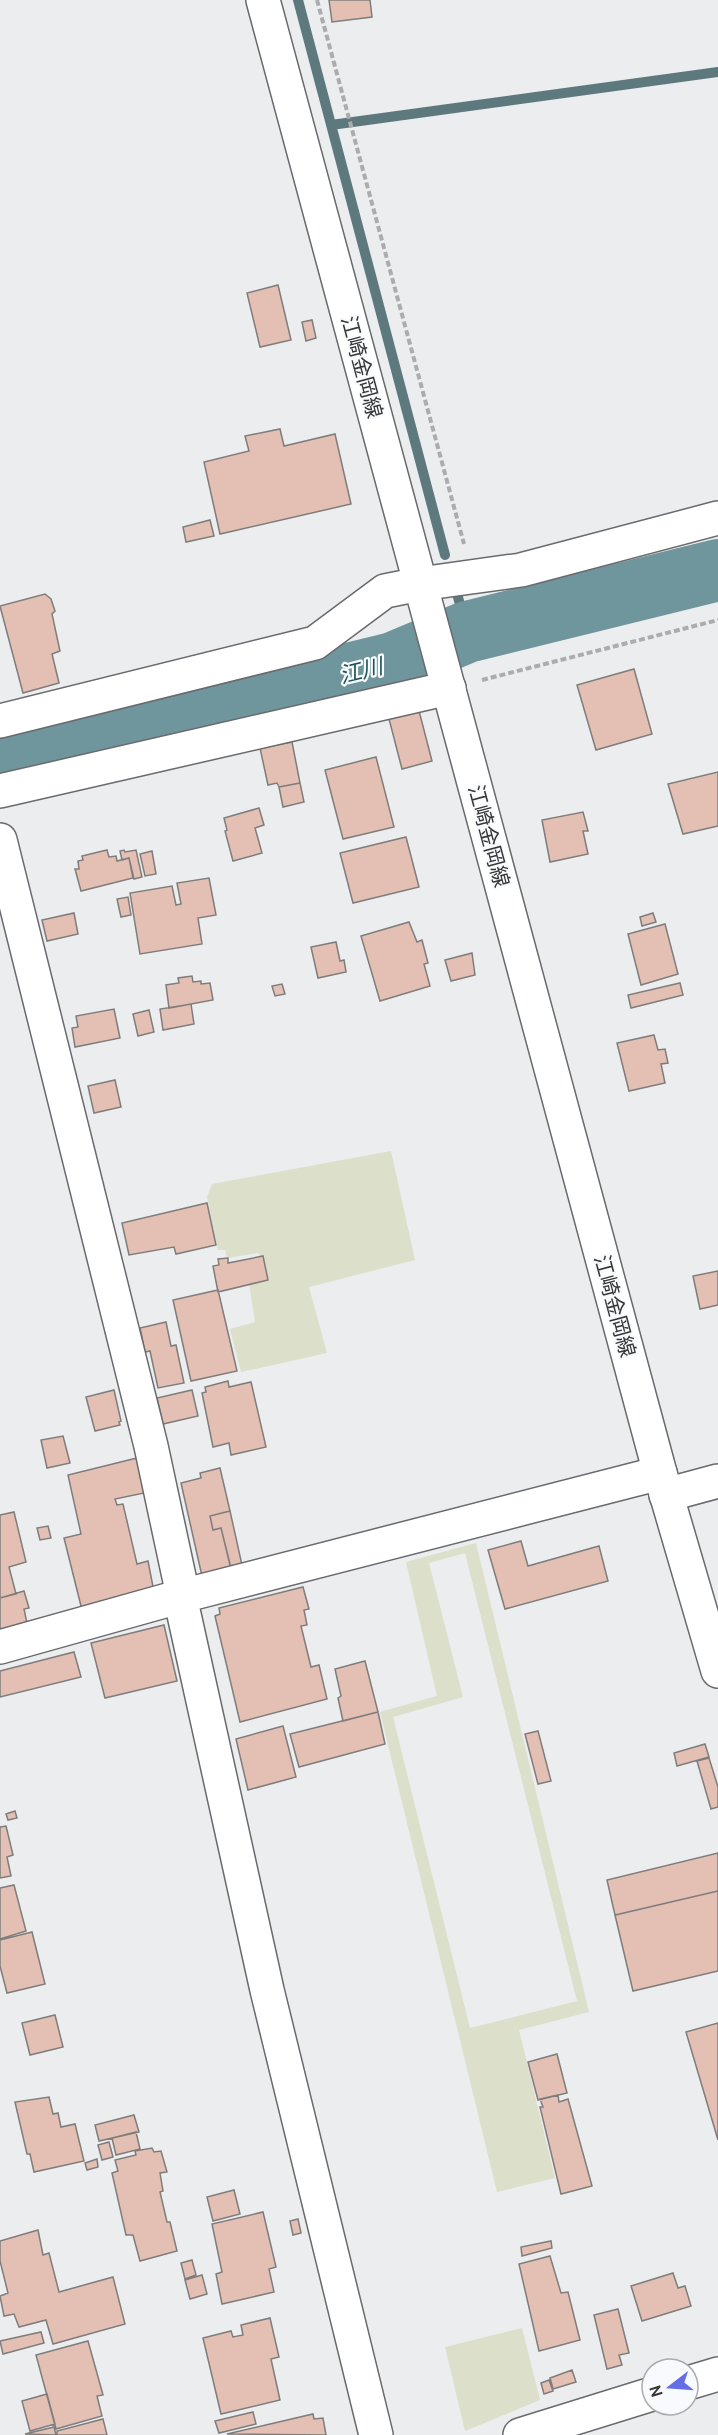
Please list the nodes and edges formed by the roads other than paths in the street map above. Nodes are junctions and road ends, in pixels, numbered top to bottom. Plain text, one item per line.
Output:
1 (263, 0) edge
2 (718, 518) edge
3 (423, 594) junction
4 (447, 681) junction
5 (1, 721) edge
6 (0, 791) edge
7 (0, 840) edge
8 (718, 1481) edge
9 (663, 1484) junction
10 (182, 1596) junction
11 (0, 1647) edge
12 (718, 1671) edge
13 (718, 2374) edge
14 (700, 2379) edge
15 (640, 2398) edge
16 (376, 2435) edge
17 (520, 2435) edge

1 - 3 street, 江崎金岡線
2 - 3 street
3 - 4 street, 江崎金岡線
3 - 5 street
4 - 6 street
4 - 9 street, 江崎金岡線
7 - 10 street
8 - 9 street
9 - 10 street
9 - 12 street, 江崎金岡線
10 - 11 street
10 - 16 street
13 - 14 street
15 - 17 street

